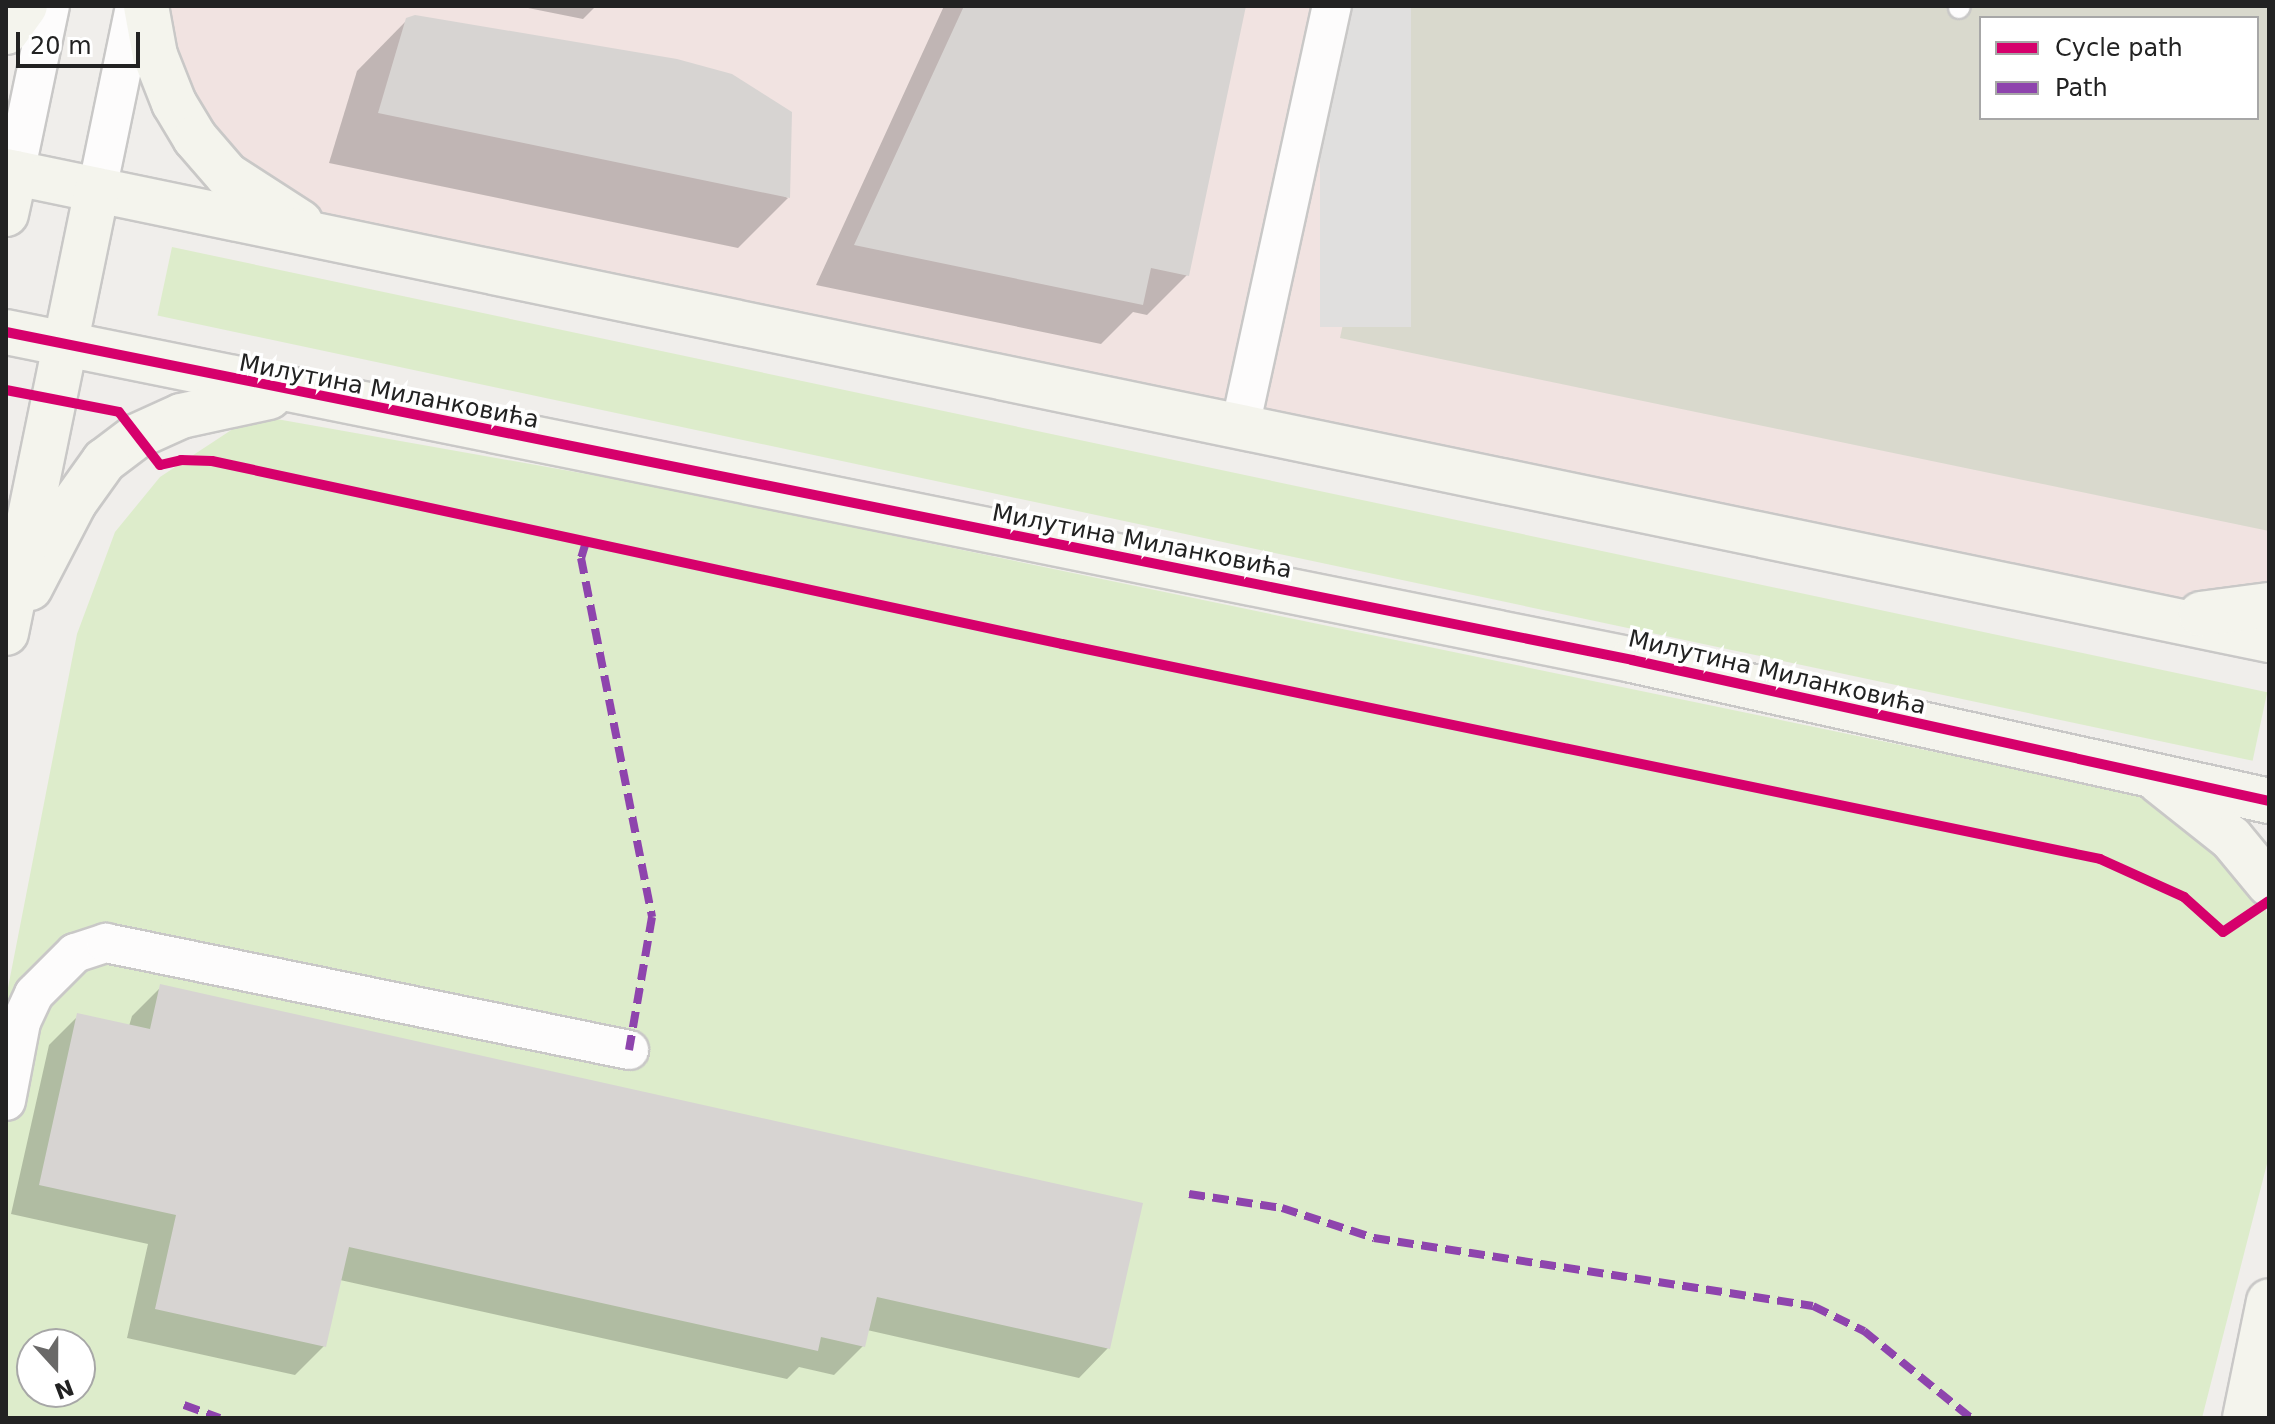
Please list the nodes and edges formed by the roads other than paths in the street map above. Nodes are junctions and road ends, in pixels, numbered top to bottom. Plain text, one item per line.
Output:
1 (25, 6) edge
2 (50, 6) edge
3 (135, 6) edge
4 (146, 6) edge
5 (1332, 6) edge
6 (6, 32) edge
7 (9, 186) edge
8 (97, 190) junction
9 (326, 237) junction
10 (6, 332) edge
11 (64, 346) junction
12 (297, 394) junction
13 (1240, 427) junction
14 (2269, 605) edge
15 (2171, 620) junction
16 (6, 635) edge
17 (2269, 640) edge
18 (2154, 777) junction
19 (2269, 801) edge
20 (2269, 884) edge
21 (629, 1050) dead end
22 (6, 1101) edge
23 (2269, 1301) edge
24 (2245, 1418) edge

1 - 6 street
2 - 7 street
3 - 8 street
4 - 9 street
5 - 13 street
7 - 8 street
8 - 9 street
8 - 11 street
9 - 13 street
10 - 11 street, Милутина Миланковића
11 - 12 street, Милутина Миланковића
11 - 16 street
12 - 16 street
12 - 18 street, Милутина Миланковића
13 - 15 street
14 - 15 street
15 - 17 street
18 - 19 street, Милутина Миланковића
18 - 20 street
21 - 22 street
23 - 24 street

